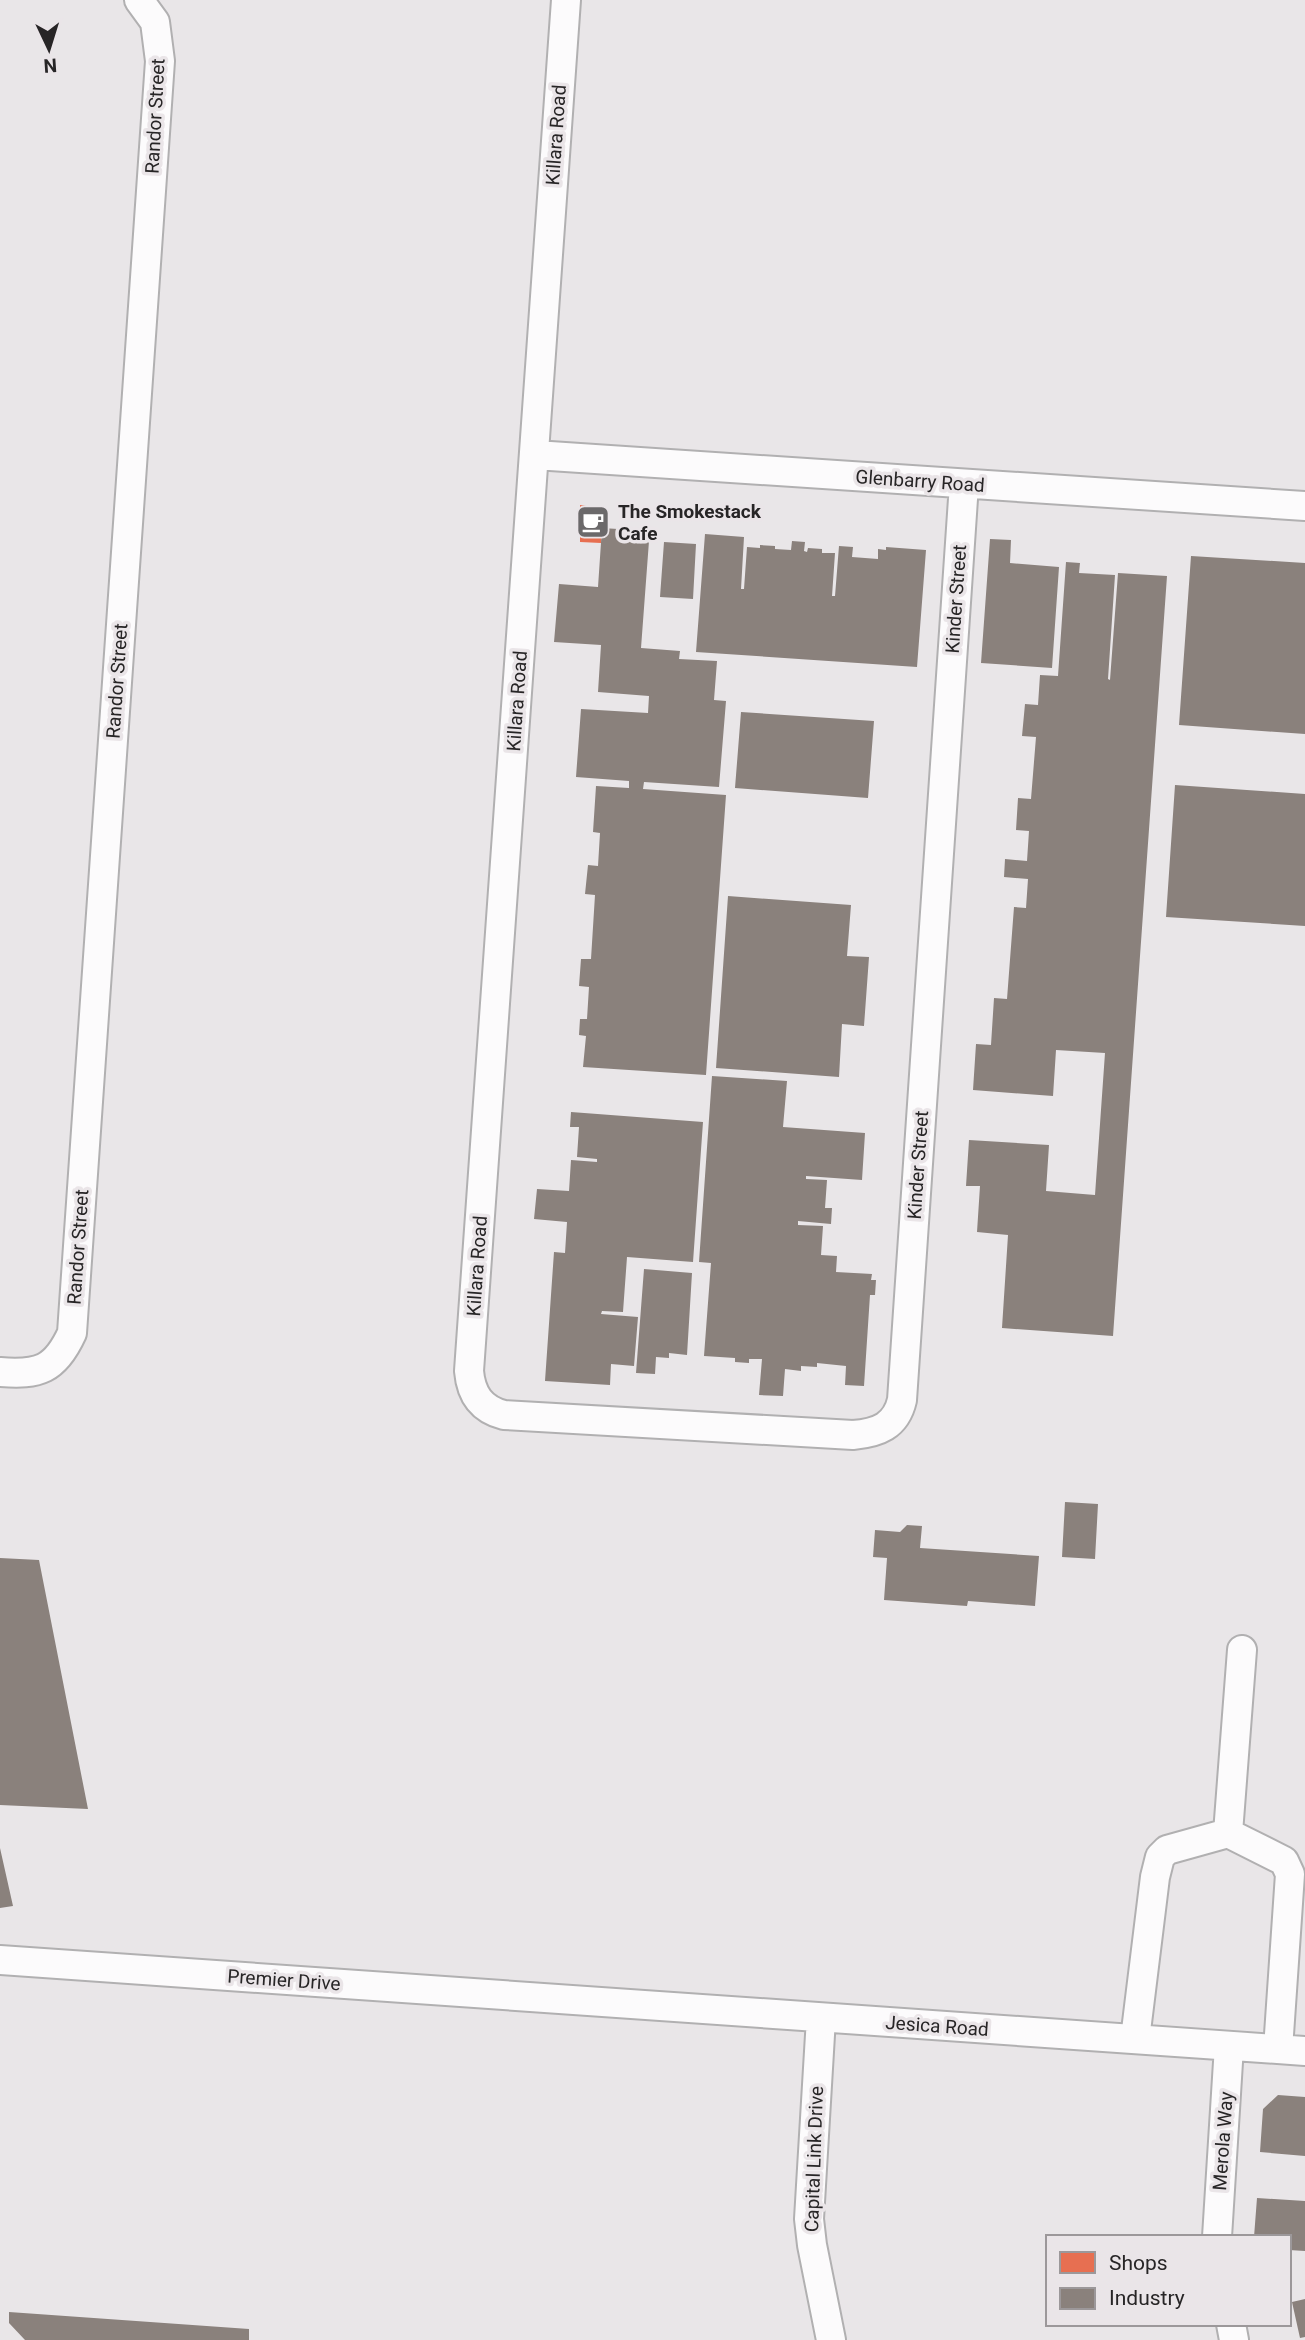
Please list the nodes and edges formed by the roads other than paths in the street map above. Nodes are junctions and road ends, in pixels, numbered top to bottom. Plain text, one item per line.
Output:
1 (139, 0) edge
2 (566, 0) edge
3 (535, 455) junction
4 (964, 484) junction
5 (1305, 506) edge
6 (0, 1372) edge
7 (478, 1400) joint
8 (1242, 1650) dead end
9 (1227, 1833) junction
10 (0, 1961) edge
11 (569, 2000) joint
12 (821, 2018) junction
13 (1135, 2039) junction
14 (1229, 2046) junction
15 (1291, 2050) edge
16 (1217, 2235) edge
17 (831, 2340) edge

1 - 6 street, Randor Street
2 - 3 street, Killara Road
3 - 4 street, Glenbarry Road
3 - 7 street, Killara Road
4 - 5 street, Glenbarry Road
4 - 7 street, Kinder Street
8 - 9 street
9 - 13 street
9 - 15 street
10 - 11 street, Premier Drive
11 - 12 street, Jesica Road
12 - 13 street, Jesica Road
12 - 17 street, Capital Link Drive
13 - 14 street, Jesica Road
14 - 15 street, Jesica Road
14 - 16 street, Merola Way

